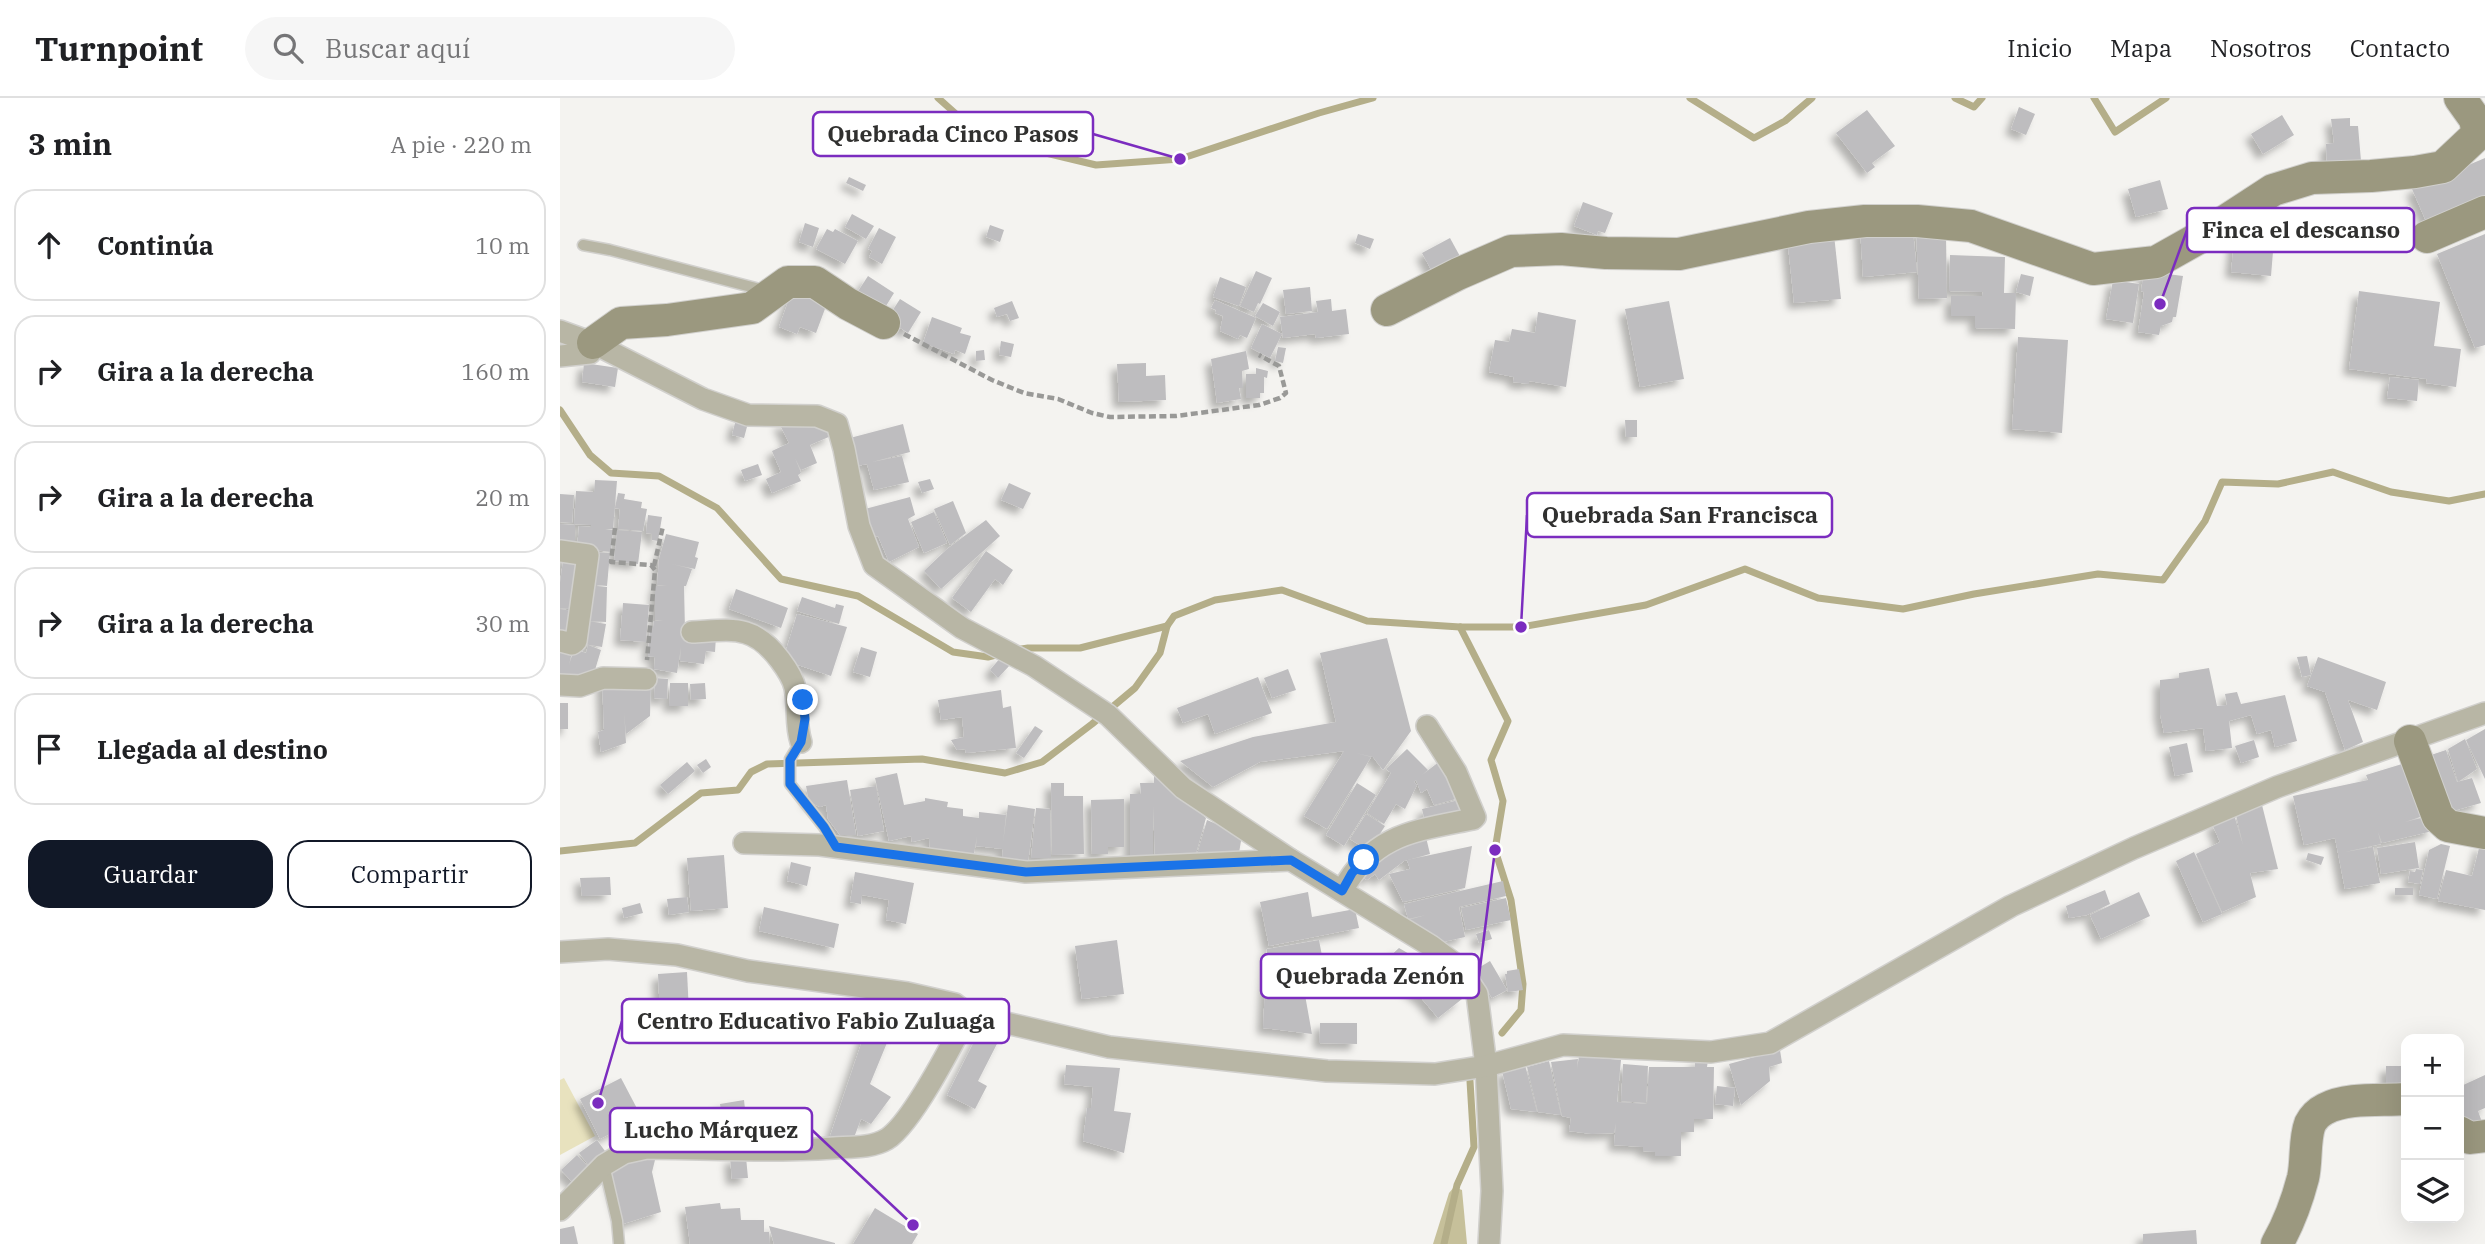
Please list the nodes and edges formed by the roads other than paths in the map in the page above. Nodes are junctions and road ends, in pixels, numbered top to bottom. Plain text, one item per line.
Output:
1 (2460, 98) edge
2 (2485, 212) edge
3 (2427, 236) dead end
4 (583, 245) dead end
5 (774, 293) junction
6 (1387, 310) dead end
7 (884, 323) road end
8 (560, 331) edge
9 (593, 343) junction
10 (560, 356) edge
11 (560, 551) edge
12 (692, 632) dead end
13 (560, 641) edge
14 (646, 679) dead end
15 (560, 685) edge
16 (803, 700) dead end
17 (2485, 713) edge
18 (1427, 726) dead end
19 (2410, 741) junction
20 (795, 751) junction
21 (2485, 833) edge
22 (744, 843) dead end
23 (836, 847) junction
24 (1291, 860) junction
25 (1342, 891) junction
26 (560, 952) edge
27 (968, 1014) junction
28 (1486, 1066) junction
29 (2401, 1099) edge
30 (2464, 1135) edge
31 (2485, 1136) edge
32 (604, 1166) junction
33 (560, 1210) edge
34 (619, 1244) edge
35 (1489, 1244) edge
36 (2277, 1244) edge

1 - 6 street
2 - 3 street
4 - 5 lane
5 - 7 street
5 - 9 street
8 - 9 street
9 - 10 street
9 - 24 street
11 - 13 street
12 - 20 street
14 - 15 street
16 - 20 lane
17 - 19 street
18 - 25 street
19 - 21 street
19 - 28 street
20 - 23 lane
22 - 23 street
23 - 24 street
24 - 25 street
25 - 28 street
26 - 27 street
27 - 28 street
27 - 32 street
28 - 35 street
29 - 36 street
30 - 31 street
32 - 33 street
32 - 34 lane

